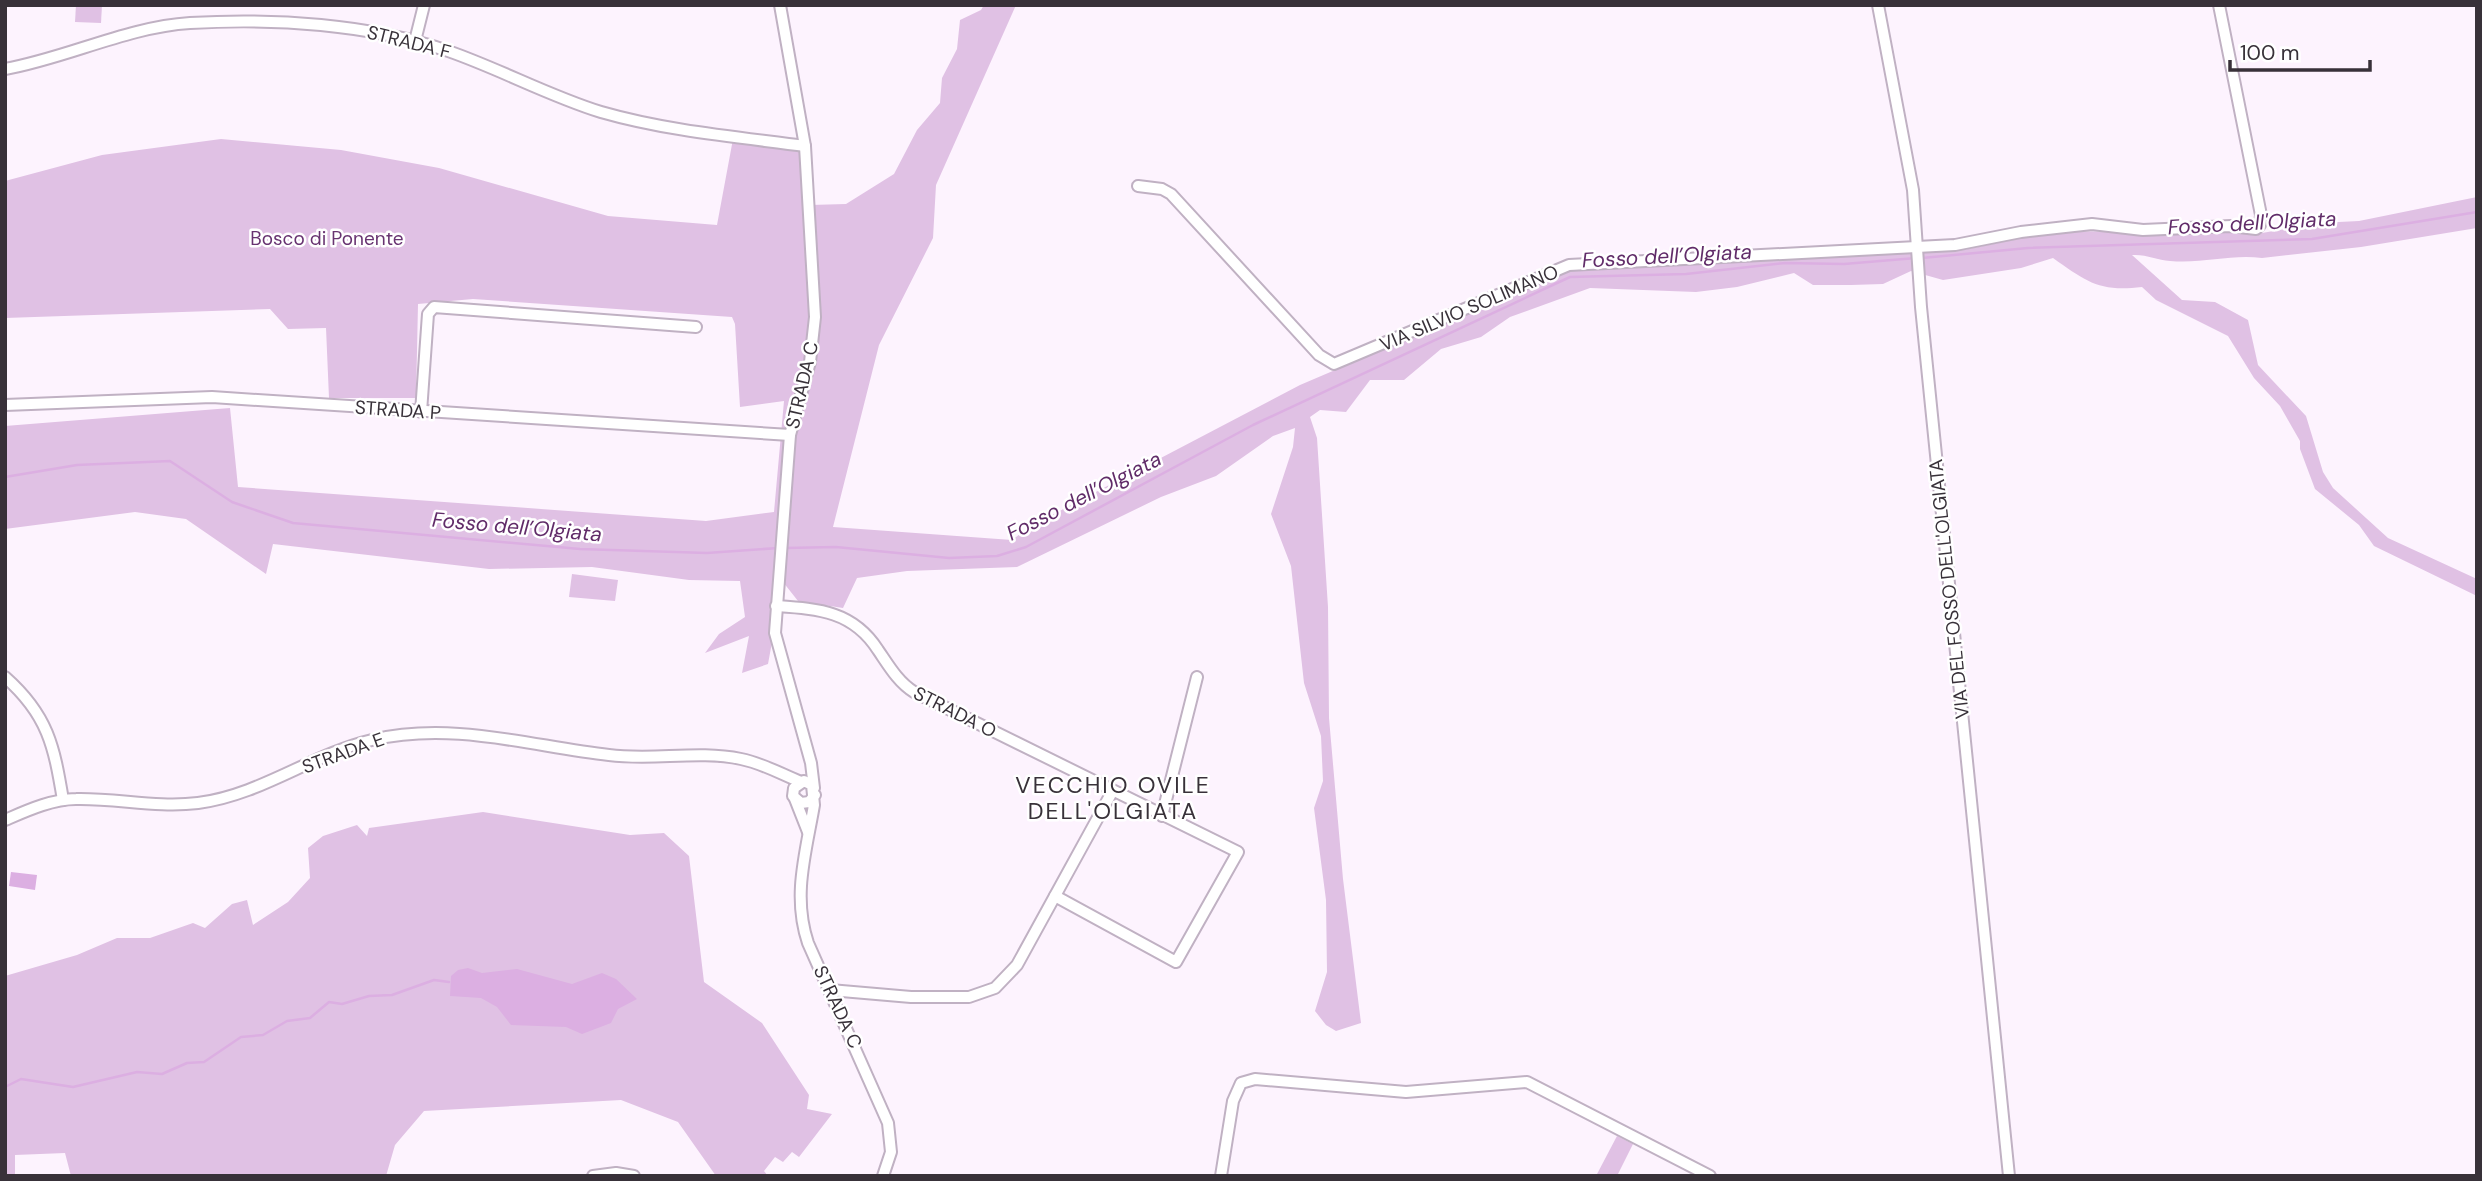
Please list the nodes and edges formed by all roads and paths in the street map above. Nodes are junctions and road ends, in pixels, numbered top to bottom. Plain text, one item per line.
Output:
1 (424, 5) edge
2 (779, 5) edge
3 (1878, 5) edge
4 (2219, 5) edge
5 (415, 41) junction
6 (5, 69) edge
7 (805, 146) junction
8 (1138, 186) dead end
9 (1919, 254) junction
10 (696, 327) dead end
11 (5, 405) edge
12 (421, 412) junction
13 (790, 435) junction
14 (776, 606) junction
15 (5, 677) edge
16 (1197, 677) dead end
17 (811, 763) junction
18 (771, 770) junction
19 (802, 781) junction
20 (814, 791) junction
21 (1112, 792) junction
22 (794, 798) junction
23 (64, 800) junction
24 (1162, 816) junction
25 (5, 820) edge
26 (809, 835) junction
27 (1055, 896) junction
28 (830, 990) junction
29 (593, 1176) edge
30 (634, 1176) edge
31 (883, 1176) edge
32 (1221, 1176) edge
33 (1710, 1176) edge
34 (2009, 1176) edge

1 - 5 street
2 - 7 street, STRADA C
3 - 9 street, VIA DEL FOSSO DELL'OLGIATA
4 - 9 street
5 - 6 street, STRADA F
5 - 7 street, STRADA F
7 - 13 street, STRADA C
8 - 9 street, VIA SILVIO SOLIMANO
9 - 34 street, VIA DEL FOSSO DELL'OLGIATA
10 - 12 street
11 - 12 street, STRADA P
12 - 13 street, STRADA P
13 - 14 street, STRADA C
14 - 17 street, STRADA C
14 - 21 street, STRADA O
15 - 23 street
16 - 24 street
17 - 19 street
17 - 20 street, STRADA C
18 - 19 street, STRADA E
18 - 22 street
18 - 23 street, STRADA E
19 - 20 street, STRADA E
19 - 22 street
20 - 22 street
20 - 26 street, STRADA C
21 - 24 street, STRADA O
21 - 27 street
22 - 26 street, STRADA C
23 - 25 street, STRADA E
24 - 27 street, STRADA O
26 - 28 street, STRADA C
27 - 28 street
28 - 31 street, STRADA C
29 - 30 street
32 - 33 street

